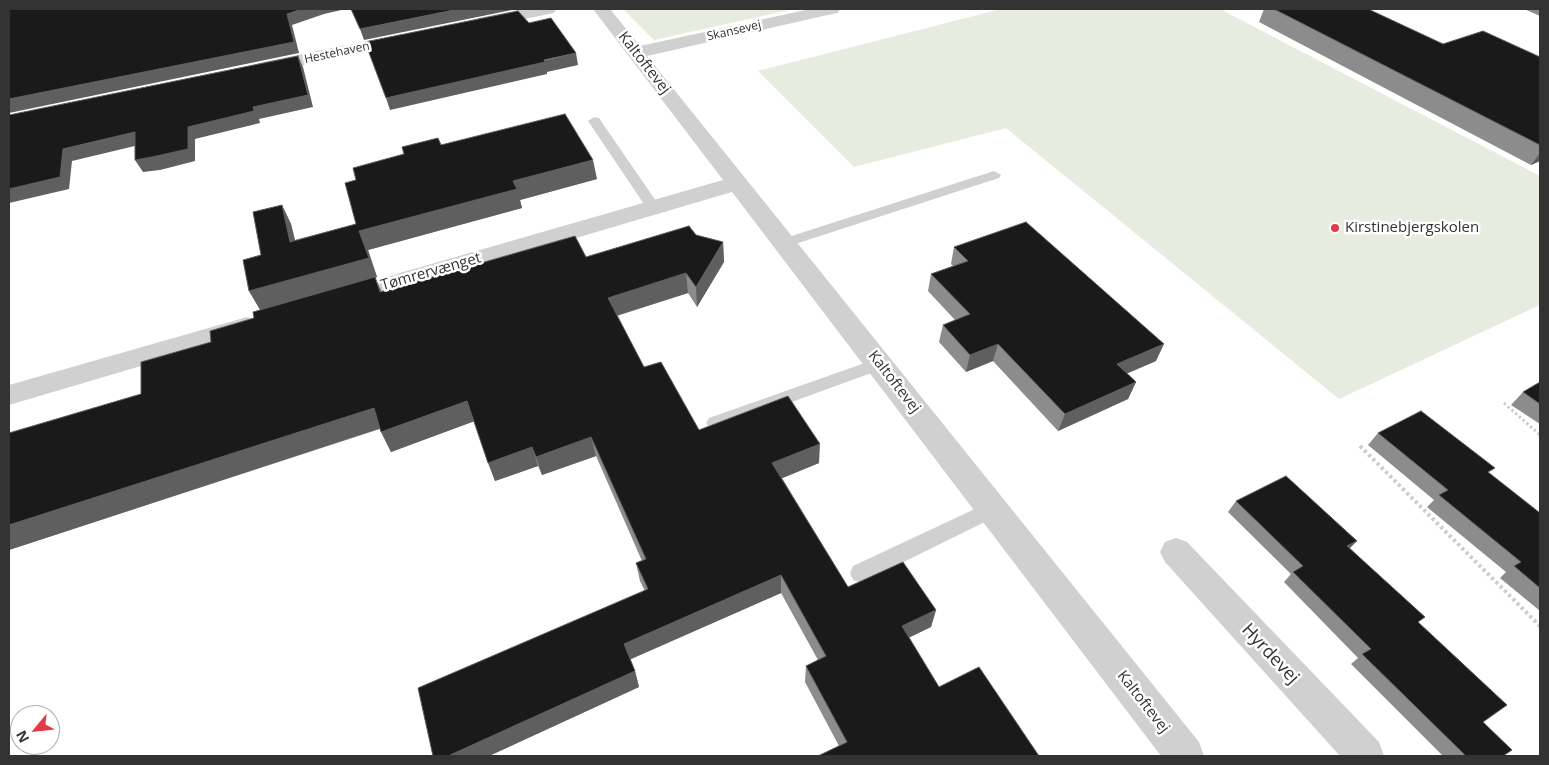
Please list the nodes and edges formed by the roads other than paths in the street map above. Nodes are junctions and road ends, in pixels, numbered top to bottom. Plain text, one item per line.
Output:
1 (548, 9) edge
2 (601, 9) edge
3 (832, 9) edge
4 (471, 25) edge
5 (423, 35) edge
6 (636, 52) junction
7 (250, 71) edge
8 (594, 121) dead end
9 (994, 175) dead end
10 (738, 183) junction
11 (653, 208) junction
12 (784, 243) junction
13 (322, 304) edge
14 (265, 321) edge
15 (879, 364) junction
16 (9, 395) edge
17 (715, 423) edge
18 (992, 509) junction
19 (1176, 552) dead end
20 (860, 573) dead end
21 (1186, 756) edge
22 (1365, 756) edge

1 - 4 street
2 - 6 street, Kaltoftevej
3 - 6 street, Skansevej
5 - 7 street, Hestehaven
6 - 10 street, Kaltoftevej
8 - 11 lane
9 - 12 lane
10 - 11 street, Tømrervænget
10 - 12 street, Kaltoftevej
11 - 13 street, Tømrervænget
12 - 15 street, Kaltoftevej
14 - 16 street
15 - 17 lane
15 - 18 street, Kaltoftevej
18 - 20 lane
18 - 21 street, Kaltoftevej
19 - 22 street, Hyrdevej

